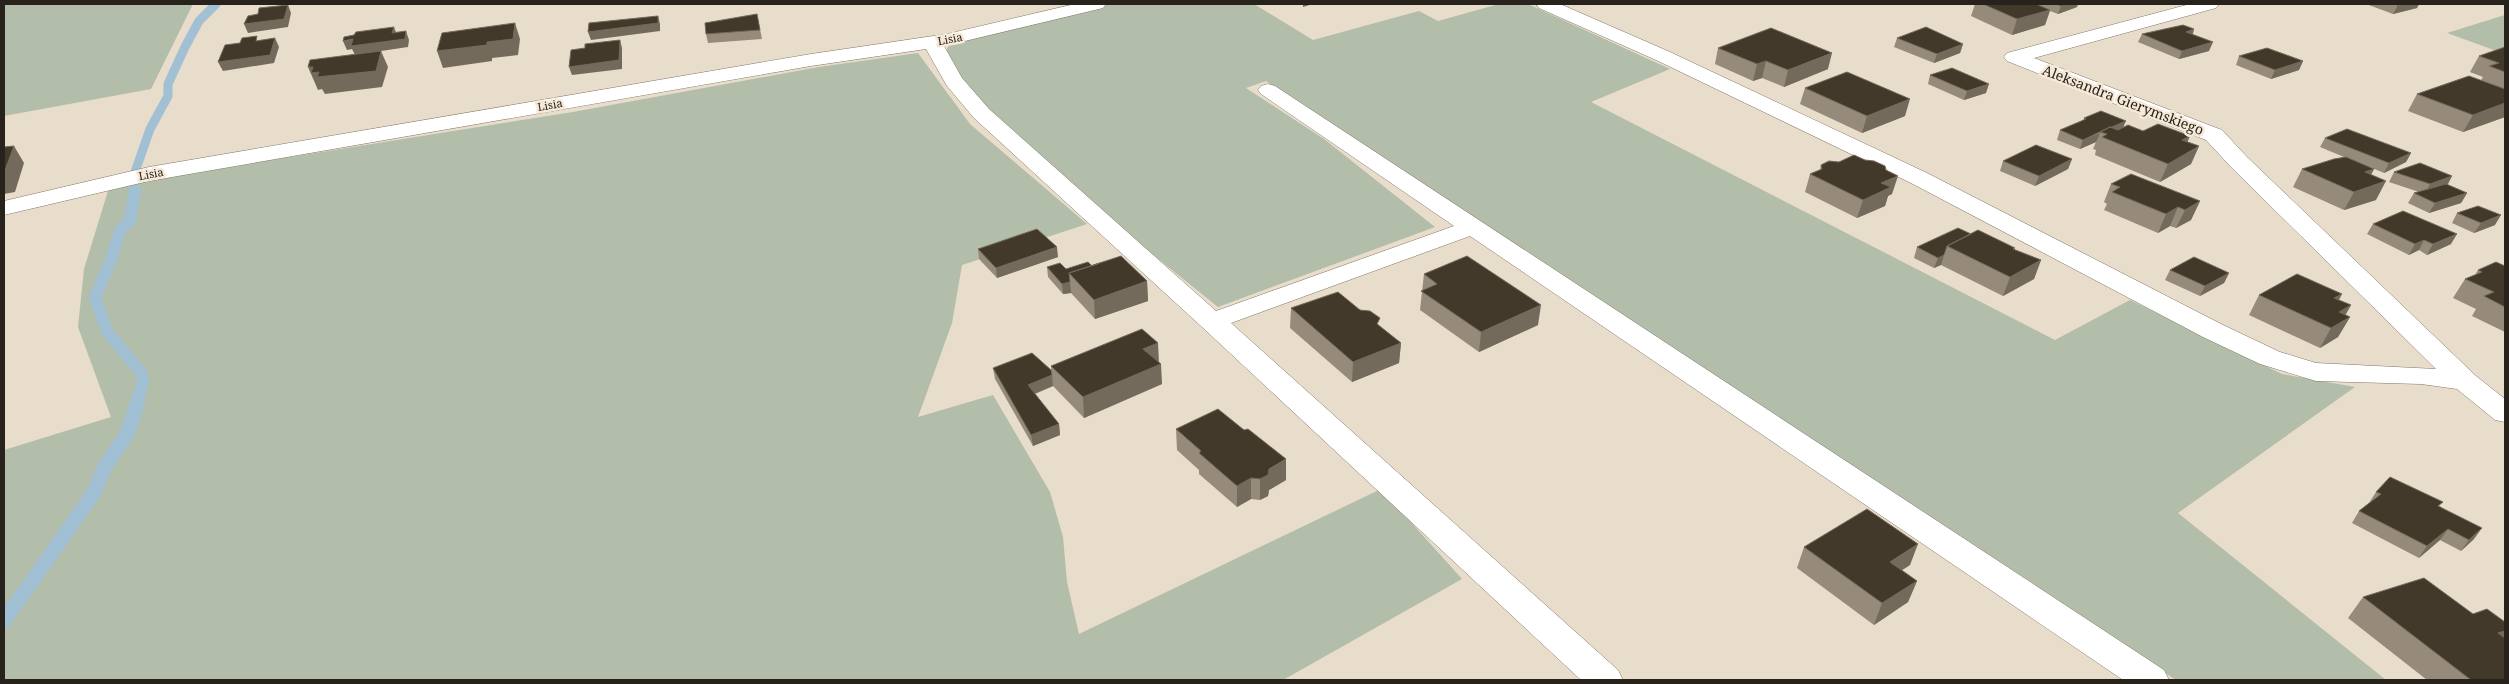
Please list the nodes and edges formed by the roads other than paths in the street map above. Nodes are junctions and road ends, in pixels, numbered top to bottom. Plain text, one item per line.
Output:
1 (1097, 4) edge
2 (1545, 4) edge
3 (2210, 4) edge
4 (932, 42) junction
5 (1268, 90) dead end
6 (4, 208) edge
7 (1473, 226) junction
8 (1212, 321) junction
9 (2466, 382) junction
10 (2505, 413) edge
11 (1605, 680) edge
12 (2151, 680) edge

1 - 4 street, Lisia
2 - 9 street
3 - 9 street, Aleksandra Gierymskiego
4 - 6 street, Lisia
4 - 8 street
5 - 7 street
7 - 8 street
7 - 12 street
8 - 11 street
9 - 10 street, Aleksandra Gierymskiego

